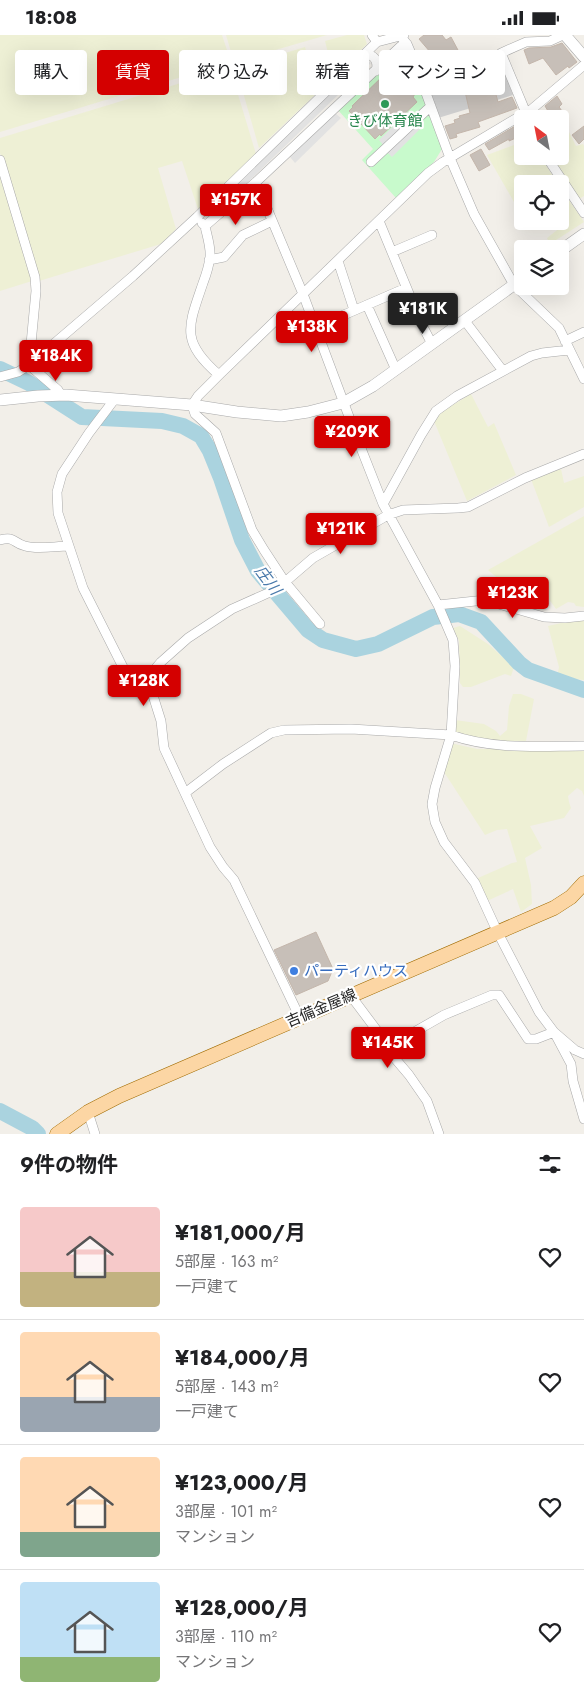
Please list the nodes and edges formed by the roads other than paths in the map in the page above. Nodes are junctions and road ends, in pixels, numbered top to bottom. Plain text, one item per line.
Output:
1 (564, 35) edge
2 (404, 38) edge
3 (374, 39) edge
4 (367, 50) edge
5 (369, 55) edge
6 (584, 57) edge
7 (584, 65) edge
8 (376, 71) junction
9 (323, 95) edge
10 (431, 107) junction
11 (529, 110) edge
12 (530, 110) edge
13 (514, 120) edge
14 (450, 158) junction
15 (0, 160) edge
16 (371, 162) dead end
17 (552, 165) edge
18 (256, 182) junction
19 (584, 213) edge
20 (197, 217) junction
21 (272, 221) junction
22 (379, 221) junction
23 (205, 226) junction
24 (584, 234) edge
25 (432, 235) dead end
26 (569, 245) edge
27 (392, 252) junction
28 (210, 260) junction
29 (338, 261) junction
30 (514, 276) edge
31 (514, 285) edge
32 (406, 288) junction
33 (303, 294) junction
34 (530, 295) edge
35 (367, 305) junction
36 (354, 310) junction
37 (465, 321) junction
38 (316, 327) junction
39 (584, 332) edge
40 (432, 344) junction
41 (567, 345) junction
42 (28, 365) junction
43 (396, 370) junction
44 (503, 371) junction
45 (219, 375) junction
46 (0, 377) edge
47 (584, 379) edge
48 (61, 395) junction
49 (0, 400) edge
50 (114, 400) junction
51 (344, 403) junction
52 (192, 405) junction
53 (584, 454) edge
54 (383, 504) junction
55 (388, 515) junction
56 (0, 540) edge
57 (69, 546) junction
58 (285, 582) junction
59 (438, 605) junction
60 (584, 616) edge
61 (320, 624) dead end
62 (150, 686) junction
63 (451, 735) junction
64 (584, 746) edge
65 (185, 793) junction
66 (584, 883) edge
67 (498, 933) junction
68 (351, 996) junction
69 (300, 1018) junction
70 (554, 1032) junction
71 (388, 1047) junction
72 (584, 1054) edge
73 (88, 1113) junction
74 (584, 1119) edge
75 (57, 1134) edge
76 (95, 1134) edge
77 (439, 1134) edge

1 - 6 street
1 - 11 street
2 - 3 street
2 - 8 street
2 - 10 street
3 - 4 street
5 - 8 street
7 - 12 street
8 - 18 street
9 - 20 street
10 - 14 street
10 - 16 street
13 - 14 street
14 - 22 street
14 - 30 street
15 - 42 street
17 - 19 street
18 - 21 street
18 - 23 street
20 - 23 street
20 - 42 street
21 - 28 street
21 - 33 street
22 - 27 street
22 - 29 street
23 - 28 street
24 - 26 street
25 - 27 street
27 - 32 street
28 - 45 street
29 - 33 street
29 - 36 street
31 - 37 street
32 - 35 street
32 - 40 street
33 - 38 street
33 - 45 street
34 - 41 street
35 - 36 street
35 - 43 street
36 - 38 street
37 - 40 street
37 - 44 street
38 - 51 street
39 - 41 street
40 - 43 street
41 - 44 street
41 - 47 street
42 - 46 street
42 - 48 street
43 - 51 street
44 - 54 street
45 - 52 street
48 - 49 street
48 - 50 street
50 - 52 street
50 - 57 street
51 - 52 street
51 - 54 street
52 - 58 street
53 - 55 street
54 - 55 street
55 - 58 street
55 - 59 street
56 - 57 street
57 - 62 street
58 - 61 street
58 - 62 street
59 - 60 street
59 - 63 street
62 - 65 street
63 - 64 street
63 - 65 street
63 - 67 street
65 - 69 street
66 - 67 main road, 吉備金屋線
67 - 68 main road, 吉備金屋線
67 - 70 street
68 - 69 main road, 吉備金屋線
68 - 71 street
69 - 73 main road, 吉備金屋線
70 - 71 street
70 - 72 street
70 - 74 street
71 - 77 street
73 - 75 main road, 吉備金屋線
73 - 76 street

